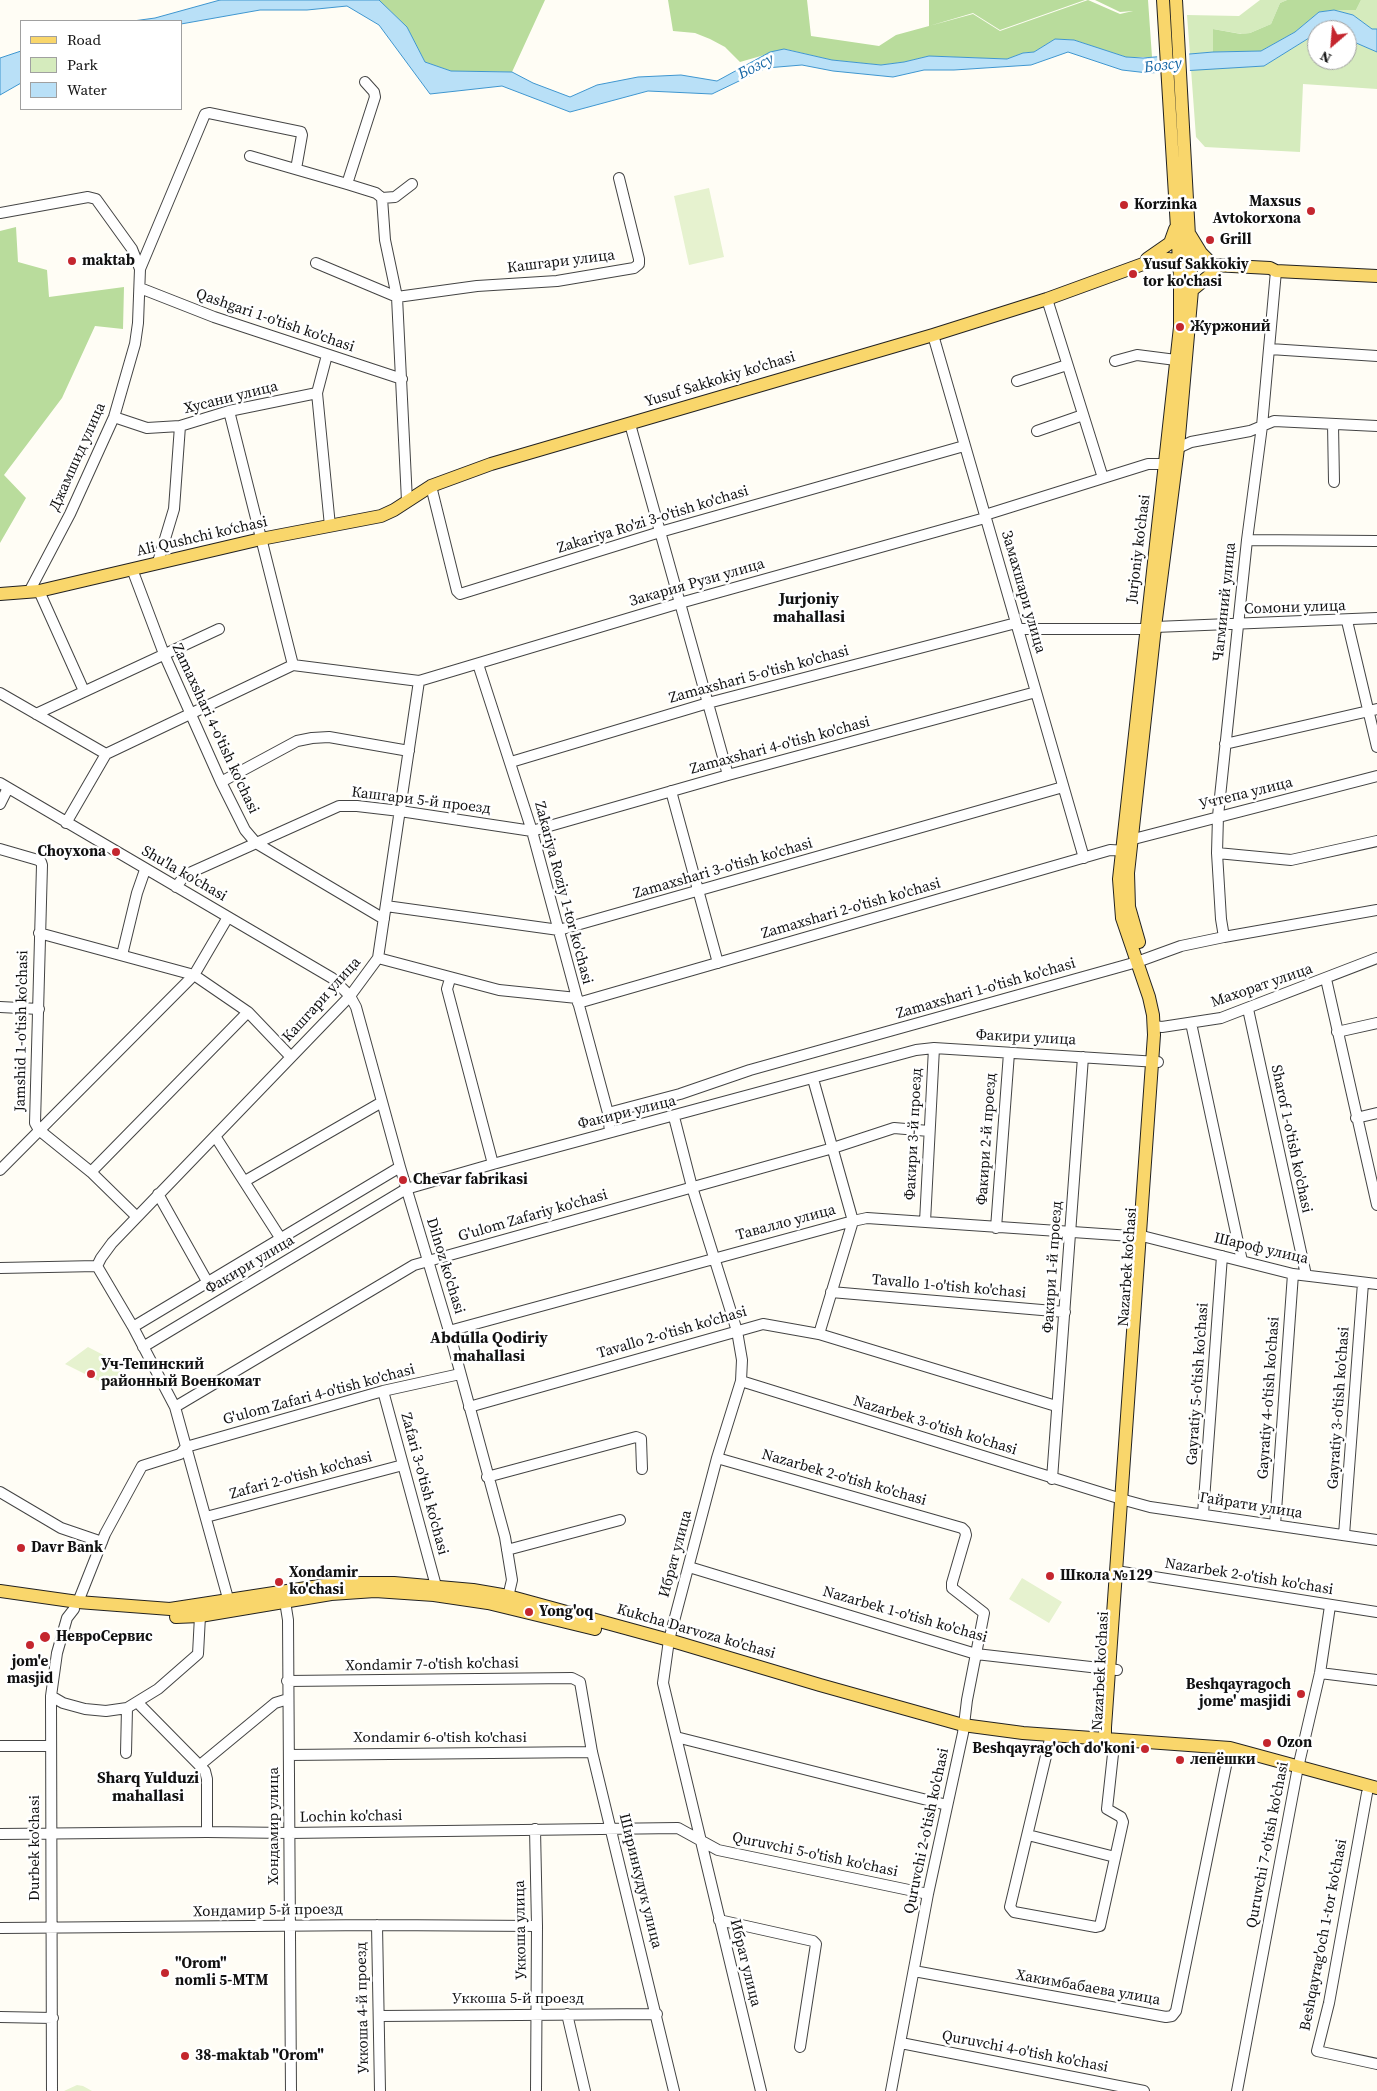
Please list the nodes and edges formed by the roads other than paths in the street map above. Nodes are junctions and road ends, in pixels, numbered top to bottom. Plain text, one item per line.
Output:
1 (1163, 0) edge
2 (1176, 0) edge
3 (365, 82) dead end
4 (250, 156) dead end
5 (296, 169) junction
6 (619, 178) dead end
7 (347, 184) junction
8 (412, 184) dead end
9 (382, 198) junction
10 (0, 212) edge
11 (1176, 224) junction
12 (1188, 232) junction
13 (316, 263) dead end
14 (1139, 264) junction
15 (1185, 264) junction
16 (1213, 268) junction
17 (140, 269) junction
18 (1276, 271) junction
19 (1377, 276) edge
20 (140, 288) junction
21 (1192, 290) junction
22 (397, 297) junction
23 (1047, 299) junction
24 (933, 335) junction
25 (1270, 349) junction
26 (327, 355) junction
27 (1377, 356) edge
28 (1176, 360) junction
29 (1115, 361) dead end
30 (1067, 365) junction
31 (402, 379) junction
32 (1017, 381) dead end
33 (317, 393) junction
34 (229, 411) junction
35 (1083, 415) junction
36 (114, 417) junction
37 (630, 424) junction
38 (1333, 424) junction
39 (180, 426) junction
40 (1262, 426) junction
41 (1377, 426) edge
42 (1037, 431) dead end
43 (964, 446) junction
44 (1178, 448) junction
45 (1166, 464) junction
46 (1103, 478) junction
47 (1334, 482) dead end
48 (430, 486) junction
49 (407, 501) junction
50 (985, 517) junction
51 (330, 526) junction
52 (660, 532) junction
53 (261, 539) junction
54 (1247, 540) junction
55 (1377, 541) edge
56 (158, 562) junction
57 (132, 569) junction
58 (34, 592) junction
59 (0, 594) edge
60 (680, 603) junction
61 (1377, 618) edge
62 (1347, 621) junction
63 (1238, 625) junction
64 (1017, 626) junction
65 (1151, 628) junction
66 (220, 629) dead end
67 (164, 654) junction
68 (478, 664) junction
69 (293, 665) junction
70 (418, 681) junction
71 (84, 691) junction
72 (1036, 692) junction
73 (0, 693) edge
74 (708, 703) junction
75 (1372, 710) edge
76 (36, 714) junction
77 (190, 714) junction
78 (1225, 744) junction
79 (1377, 747) edge
80 (409, 751) junction
81 (106, 754) junction
82 (511, 762) junction
83 (728, 775) junction
84 (1377, 776) edge
85 (221, 782) junction
86 (4, 785) edge
87 (1063, 787) junction
88 (671, 791) junction
89 (0, 804) edge
90 (400, 811) junction
91 (1218, 816) junction
92 (66, 823) junction
93 (532, 831) junction
94 (1377, 841) edge
95 (256, 843) junction
96 (1128, 846) junction
97 (0, 849) edge
98 (1218, 853) junction
99 (1084, 858) junction
100 (145, 870) junction
101 (176, 887) junction
102 (698, 892) junction
103 (386, 906) junction
104 (1377, 910) edge
105 (228, 917) junction
106 (384, 919) junction
107 (559, 930) junction
108 (39, 933) junction
109 (1224, 937) junction
110 (122, 955) junction
111 (378, 958) junction
112 (1377, 958) edge
113 (1141, 961) junction
114 (718, 963) junction
115 (194, 975) junction
116 (450, 979) junction
117 (1326, 980) junction
118 (350, 996) junction
119 (577, 1001) junction
120 (0, 1007) edge
121 (39, 1009) junction
122 (1248, 1010) junction
123 (248, 1012) junction
124 (1191, 1023) junction
125 (1377, 1023) edge
126 (1158, 1026) junction
127 (1337, 1032) junction
128 (934, 1048) junction
129 (1009, 1053) junction
130 (291, 1056) junction
131 (1083, 1057) junction
132 (1156, 1062) junction
133 (813, 1079) junction
134 (382, 1102) junction
135 (608, 1113) junction
136 (1377, 1113) edge
137 (674, 1117) junction
138 (1356, 1118) junction
139 (39, 1130) junction
140 (929, 1131) junction
141 (610, 1132) junction
142 (214, 1136) junction
143 (833, 1148) junction
144 (493, 1164) junction
145 (400, 1167) junction
146 (0, 1170) edge
147 (91, 1172) junction
148 (245, 1181) junction
149 (692, 1188) junction
150 (406, 1190) junction
151 (158, 1194) junction
152 (1376, 1199) edge
153 (136, 1216) junction
154 (853, 1221) junction
155 (925, 1222) junction
156 (996, 1228) junction
157 (1071, 1232) junction
158 (1143, 1237) junction
159 (280, 1240) junction
160 (1222, 1256) junction
161 (713, 1258) junction
162 (427, 1261) junction
163 (1242, 1261) junction
164 (97, 1266) junction
165 (0, 1268) edge
166 (1292, 1274) junction
167 (1306, 1275) junction
168 (208, 1283) junction
169 (1363, 1283) junction
170 (1377, 1284) edge
171 (831, 1292) junction
172 (1064, 1312) junction
173 (134, 1327) junction
174 (737, 1330) junction
175 (448, 1331) junction
176 (819, 1334) junction
177 (143, 1347) junction
178 (460, 1374) junction
179 (741, 1381) junction
180 (383, 1391) junction
181 (1056, 1406) junction
182 (175, 1407) junction
183 (469, 1407) junction
184 (186, 1447) junction
185 (717, 1458) junction
186 (403, 1465) junction
187 (642, 1469) dead end
188 (487, 1477) junction
189 (1052, 1479) junction
190 (0, 1492) edge
191 (1124, 1500) junction
192 (1203, 1514) junction
193 (206, 1517) junction
194 (620, 1520) dead end
195 (1275, 1525) junction
196 (1344, 1536) junction
197 (1377, 1540) edge
198 (102, 1542) junction
199 (507, 1550) junction
200 (689, 1567) junction
201 (1119, 1571) junction
202 (436, 1586) junction
203 (0, 1591) edge
204 (956, 1591) joint
205 (284, 1596) junction
206 (0, 1599) edge
207 (507, 1601) junction
208 (229, 1602) junction
209 (76, 1605) junction
210 (1330, 1606) junction
211 (1377, 1612) edge
212 (200, 1616) junction
213 (668, 1643) junction
214 (976, 1654) junction
215 (1113, 1670) junction
216 (1320, 1673) junction
217 (577, 1680) joint
218 (1377, 1680) edge
219 (287, 1681) junction
220 (51, 1696) junction
221 (288, 1699) junction
222 (137, 1702) junction
223 (127, 1708) junction
224 (963, 1729) junction
225 (676, 1737) junction
226 (1050, 1739) junction
227 (1110, 1742) junction
228 (0, 1746) edge
229 (51, 1746) junction
230 (592, 1752) junction
231 (126, 1753) dead end
232 (289, 1754) junction
233 (1228, 1756) junction
234 (200, 1765) junction
235 (1298, 1769) junction
236 (1374, 1792) edge
237 (947, 1805) junction
238 (535, 1829) junction
239 (612, 1829) junction
240 (207, 1832) junction
241 (289, 1833) junction
242 (0, 1834) edge
243 (50, 1834) junction
244 (1028, 1835) junction
245 (699, 1838) junction
246 (1115, 1857) junction
247 (928, 1894) junction
248 (719, 1920) junction
249 (377, 1925) junction
250 (288, 1926) junction
251 (537, 1926) junction
252 (0, 1928) edge
253 (51, 1928) junction
254 (914, 1971) junction
255 (537, 2013) junction
256 (567, 2014) junction
257 (657, 2014) junction
258 (380, 2016) junction
259 (0, 2017) edge
260 (53, 2018) junction
261 (901, 2043) junction
262 (800, 2047) dead end
263 (1377, 2064) edge
264 (52, 2091) edge
265 (290, 2091) edge
266 (380, 2091) edge
267 (536, 2091) edge
268 (585, 2091) edge
269 (674, 2091) edge
270 (761, 2091) edge
271 (891, 2091) edge
272 (1144, 2091) edge
273 (1237, 2091) edge

1 - 11 main road, Jurjoniy ko'chasi
2 - 12 main road
3 - 7 street
4 - 5 street
5 - 7 street
5 - 17 street, Джамшид улица
6 - 22 street, Кашгари улица
7 - 9 street
8 - 9 street
9 - 22 street
10 - 17 street, Джамшид улица
11 - 14 main road
11 - 15 main road, Jurjoniy ko'chasi
12 - 15 main road
12 - 16 main road
13 - 22 street
14 - 15 main road, Yusuf Sakkokiy ko'chasi
14 - 23 main road, Yusuf Sakkokiy ko'chasi
15 - 16 main road, Yusuf Sakkokiy ko'chasi
15 - 21 main road, Jurjoniy ko'chasi
15 - 23 main road, Yusuf Sakkokiy ko'chasi
15 - 28 main road, Jurjoniy ko'chasi
16 - 18 main road, Yusuf Sakkokiy ko'chasi
16 - 21 main road
17 - 20 street, Джамшид улица
18 - 19 main road, Yusuf Sakkokiy ko'chasi
18 - 25 street, Чагминий улица
20 - 26 street, Qashgari 1-o'tish ko'chasi
20 - 36 street, Джамшид улица
21 - 44 main road, Jurjoniy ko'chasi
22 - 31 street
23 - 24 main road, Yusuf Sakkokiy ko'chasi
23 - 30 street
24 - 37 main road, Yusuf Sakkokiy ko'chasi
24 - 43 street, Замахшари улица
25 - 27 street
25 - 40 street, Чагминий улица
26 - 31 street, Qashgari 1-o'tish ko'chasi
26 - 33 street
28 - 29 street
28 - 45 main road, Jurjoniy ko'chasi
30 - 32 street
30 - 35 street
31 - 49 street
33 - 34 street, Хусани улица
33 - 51 street
34 - 39 street, Хусани улица
34 - 53 street
35 - 42 street
35 - 46 street
36 - 39 street, Хусани улица
36 - 58 street, Джамшид улица
37 - 48 main road, Yusuf Sakkokiy ko'chasi
37 - 52 street
38 - 40 street
38 - 41 street
38 - 47 street
39 - 56 street
40 - 44 street
40 - 54 street, Чагминий улица
43 - 50 street, Замахшари улица
43 - 52 street, Zakariya Ro'zi 3-o'tish ko'chasi
44 - 65 main road, Jurjoniy ko'chasi
45 - 46 street, Закария Рузи улица
45 - 65 main road, Jurjoniy ko'chasi
46 - 50 street, Закария Рузи улица
48 - 49 main road, Yusuf Sakkokiy ko'chasi
48 - 52 street, Zakariya Ro'zi 3-o'tish ko'chasi
49 - 51 main road, Ali Qushchi koʻchasi
50 - 60 street, Закария Рузи улица
50 - 64 street, Замахшари улица
51 - 53 main road, Ali Qushchi koʻchasi
52 - 60 street
53 - 56 main road, Ali Qushchi koʻchasi
53 - 69 street
54 - 55 street
54 - 63 street, Чагминий улица
56 - 57 main road, Ali Qushchi koʻchasi
57 - 58 main road, Ali Qushchi koʻchasi
57 - 67 street, Zamaxshari 4-o'tish ko'chasi
58 - 59 main road, Ali Qushchi koʻchasi
58 - 71 street
60 - 68 street, Закария Рузи улица
60 - 74 street
61 - 62 street, Сомони улица
62 - 63 street, Сомони улица
62 - 75 street
63 - 65 street, Сомони улица
63 - 78 street, Чагминий улица
64 - 65 street, Zamaxshari 5-o'tish ko'chasi
64 - 72 street, Замахшари улица
64 - 74 street, Zamaxshari 5-o'tish ko'chasi
65 - 96 main road, Jurjoniy ko'chasi
66 - 67 street
67 - 71 street
67 - 77 street, Zamaxshari 4-o'tish ko'chasi
68 - 70 street, Закария Рузи улица
68 - 82 street, Zakariya Roziy 1-tor ko'chasi
69 - 70 street
69 - 77 street
70 - 80 street, Кашгари улица
71 - 76 street
72 - 83 street, Zamaxshari 4-o'tish ko'chasi
72 - 87 street, Замахшари улица
73 - 76 street
74 - 82 street, Zamaxshari 5-o'tish ko'chasi
74 - 83 street
75 - 78 street
75 - 79 street
76 - 81 street
77 - 81 street
77 - 85 street, Zamaxshari 4-o'tish ko'chasi
78 - 91 street, Чагминий улица
80 - 85 street
80 - 90 street, Кашгари улица
81 - 92 street
82 - 93 street, Zakariya Roziy 1-tor ko'chasi
83 - 88 street, Zamaxshari 4-o'tish ko'chasi
84 - 91 street, Учтепа улица
85 - 95 street, Zamaxshari 4-o'tish ko'chasi
86 - 89 street
86 - 92 street, Shu'la ko'chasi
87 - 99 street, Замахшари улица
87 - 102 street, Zamaxshari 3-o'tish ko'chasi
88 - 93 street, Zamaxshari 4-o'tish ko'chasi
88 - 102 street
90 - 93 street, Кашгари 5-й проезд
90 - 95 street, Кашгари 5-й проезд
90 - 103 street, Кашгари улица
91 - 96 street, Учтепа улица
91 - 98 street, Чагминий улица
92 - 100 street, Shu'la ko'chasi
93 - 107 street, Zakariya Roziy 1-tor ko'chasi
94 - 98 street
95 - 101 street, Кашгари 5-й проезд
95 - 106 street, Zamaxshari 4-o'tish ko'chasi
96 - 99 street, Zamaxshari 2-o'tish ko'chasi
96 - 113 main road, Jurjoniy ko'chasi
97 - 108 street, Jamshid 1-o'tish ko'chasi
98 - 109 street, Чагминий улица
99 - 114 street, Zamaxshari 2-o'tish ko'chasi
100 - 101 street, Shu'la ko'chasi
100 - 110 street
101 - 105 street, Shu'la ko'chasi
102 - 107 street, Zamaxshari 3-o'tish ko'chasi
102 - 114 street
103 - 106 street, Кашгари улица
103 - 107 street, Zamaxshari 3-o'tish ko'chasi
104 - 109 street, Zamaxshari 1-o'tish ko'chasi
105 - 115 street
105 - 118 street, Shu'la ko'chasi
106 - 111 street, Кашгари улица
107 - 119 street, Zakariya Roziy 1-tor ko'chasi
108 - 110 street
108 - 121 street, Jamshid 1-o'tish ko'chasi
109 - 113 street, Zamaxshari 1-o'tish ko'chasi
110 - 115 street
111 - 116 street, Zamaxshari 2-o'tish ko'chasi
111 - 118 street, Кашгари улица
112 - 117 street, Махорат улица
113 - 126 main road, Nazarbek ko'chasi
113 - 135 street, Zamaxshari 1-o'tish ko'chasi
114 - 119 street, Zamaxshari 2-o'tish ko'chasi
115 - 123 street
115 - 139 street
116 - 119 street, Zamaxshari 2-o'tish ko'chasi
116 - 144 street
117 - 122 street, Махорат улица
117 - 127 street
118 - 130 street, Кашгари улица
118 - 134 street, Dilnoz ko'chasi
119 - 135 street, Zakariya Roziy 1-tor ko'chasi
120 - 121 street
121 - 139 street, Jamshid 1-o'tish ko'chasi
122 - 124 street, Махорат улица
122 - 167 street, Sharof 1-o'tish ko'chasi
123 - 130 street
123 - 147 street
124 - 126 street, Махорат улица
124 - 163 street
125 - 127 street
126 - 132 main road, Nazarbek ko'chasi
127 - 138 street
128 - 129 street, Факири улица
128 - 133 street, Факири улица
128 - 140 street, Факири 3-й проезд
129 - 131 street, Факири улица
129 - 156 street, Факири 2-й проезд
130 - 142 street, Кашгари улица
131 - 132 street, Факири улица
131 - 157 street, Факири 1-й проезд
132 - 158 main road, Nazarbek ko'chasi
133 - 137 street, Факири улица
133 - 143 street
134 - 145 street, Dilnoz ko'chasi
134 - 148 street
135 - 141 street, Zakariya Roziy 1-tor ko'chasi
136 - 138 street
137 - 141 street, Факири улица
137 - 149 street, Ибрат улица
138 - 152 street
139 - 146 street
139 - 147 street, Jamshid 1-o'tish ko'chasi
140 - 143 street, G'ulom Zafariy ko'chasi
140 - 155 street, Факири 3-й проезд
141 - 144 street, Факири улица
142 - 148 street
142 - 151 street, Кашгари улица
143 - 149 street, G'ulom Zafariy ko'chasi
143 - 154 street
144 - 150 street, Факири улица
145 - 150 street, Dilnoz ko'chasi
145 - 159 street, Факири улица
147 - 153 street, Jamshid 1-o'tish ko'chasi
148 - 159 street
149 - 161 street, Ибрат улица
149 - 162 street, G'ulom Zafariy ko'chasi
150 - 162 street, Dilnoz ko'chasi
150 - 177 street, Факири улица
151 - 153 street, Кашгари улица
151 - 168 street
153 - 164 street, Кашгари улица
154 - 155 street, Тавалло улица
154 - 161 street, Тавалло улица
154 - 171 street
155 - 156 street, Тавалло улица
156 - 157 street, Тавалло улица
157 - 158 street, Тавалло улица
157 - 172 street, Факири 1-й проезд
158 - 160 street, Шароф улица
158 - 191 main road, Nazarbek ko'chasi
159 - 168 street, Факири улица
160 - 163 street, Шароф улица
160 - 192 street, Gayratiy 5-o'tish ko'chasi
161 - 174 street, Ибрат улица
161 - 175 street, Тавалло улица
162 - 175 street, Dilnoz ko'chasi
162 - 182 street, G'ulom Zafariy ko'chasi
163 - 166 street, Шароф улица
164 - 165 street
164 - 173 street
166 - 167 street, Шароф улица
166 - 195 street, Gayratiy 4-o'tish ko'chasi
167 - 169 street, Шароф улица
168 - 173 street, Факири улица
169 - 170 street, Шароф улица
169 - 196 street, Gayratiy 3-o'tish ko'chasi
171 - 172 street, Tavallo 1-o'tish ko'chasi
171 - 176 street
172 - 181 street, Факири 1-й проезд
173 - 177 street
174 - 176 street, Tavallo 2-o'tish ko'chasi
174 - 179 street, Ибрат улица
174 - 183 street, Tavallo 2-o'tish ko'chasi
175 - 178 street, Dilnoz ko'chasi
176 - 181 street, Tavallo 2-o'tish ko'chasi
177 - 182 street
178 - 180 street, G'ulom Zafari 4-o'tish ko'chasi
178 - 183 street, Dilnoz ko'chasi
179 - 185 street, Ибрат улица
179 - 189 street, Nazarbek 3-o'tish ko'chasi
180 - 184 street, G'ulom Zafari 4-o'tish ko'chasi
180 - 186 street, Zafari 3-o'tish ko'chasi
181 - 189 street, Факири 1-й проезд
182 - 184 street
183 - 188 street, Dilnoz ko'chasi
184 - 193 street
184 - 198 street, G'ulom Zafari 4-o'tish ko'chasi
185 - 200 street, Ибрат улица
185 - 204 street, Nazarbek 2-o'tish ko'chasi
186 - 193 street, Zafari 2-o'tish ko'chasi
186 - 202 street, Zafari 3-o'tish ko'chasi
187 - 188 street
188 - 199 street, Dilnoz ko'chasi
189 - 191 street, Nazarbek 3-o'tish ko'chasi
190 - 198 street
191 - 192 street, Гайрати улица
191 - 201 main road, Nazarbek ko'chasi
192 - 195 street, Гайрати улица
193 - 208 street
194 - 199 street
195 - 196 street, Гайрати улица
196 - 197 street, Гайрати улица
198 - 209 street, Durbek ko'chasi
199 - 207 street, Dilnoz ko'chasi
200 - 213 street, Ибрат улица
200 - 214 street, Nazarbek 1-o'tish ko'chasi
201 - 210 street, Nazarbek 2-o'tish ko'chasi
201 - 215 main road, Nazarbek ko'chasi
202 - 205 main road, Kukcha Darvoza ko'chasi
202 - 207 main road, Kukcha Darvoza ko'chasi
203 - 209 main road, Kukcha Darvoza ko'chasi
204 - 214 street, Quruvchi 2-o'tish ko'chasi
205 - 207 main road, Kukcha Darvoza ko'chasi
205 - 208 main road, Kukcha Darvoza ko'chasi
205 - 212 main road, Kukcha Darvoza ko'chasi
205 - 219 street, Хондамир улица
206 - 209 main road, Kukcha Darvoza ko'chasi
207 - 213 main road, Kukcha Darvoza ko'chasi
208 - 209 main road, Kukcha Darvoza ko'chasi
209 - 212 main road, Kukcha Darvoza ko'chasi
209 - 220 street, Durbek ko'chasi
210 - 211 street, Nazarbek 2-o'tish ko'chasi
210 - 216 street, Quruvchi 7-o'tish ko'chasi
212 - 222 street
213 - 224 main road, Kukcha Darvoza ko'chasi
213 - 225 street, Ибрат улица
214 - 215 street, Nazarbek 1-o'tish ko'chasi
214 - 224 street, Quruvchi 2-o'tish ko'chasi
215 - 227 main road, Nazarbek ko'chasi
216 - 218 street
216 - 235 street, Quruvchi 7-o'tish ko'chasi
217 - 219 street, Xondamir 7-o'tish ko'chasi
217 - 230 street, Ширинкудук улица
219 - 221 street, Хондамир улица
220 - 223 street
220 - 229 street, Durbek ko'chasi
221 - 232 street, Хондамир улица
221 - 234 street
222 - 223 street
222 - 234 street
223 - 231 street
224 - 226 main road, Kukcha Darvoza ko'chasi
224 - 237 street, Quruvchi 2-o'tish ko'chasi
225 - 237 street
225 - 245 street, Ибрат улица
226 - 227 main road, Kukcha Darvoza ko'chasi
226 - 244 street
227 - 233 main road, Kukcha Darvoza ko'chasi
227 - 235 main road, Kukcha Darvoza ko'chasi
227 - 246 street
228 - 229 street
229 - 243 street, Durbek ko'chasi
230 - 232 street, Xondamir 6-o'tish ko'chasi
230 - 239 street, Ширинкудук улица
232 - 241 street, Хондамир улица
233 - 235 main road, Kukcha Darvoza ko'chasi
233 - 254 street, Хакимбабаева улица
234 - 240 street
235 - 236 main road, Kukcha Darvoza ko'chasi
235 - 273 street, Quruvchi 7-o'tish ko'chasi
236 - 263 street, Beshqayrag'och 1-tor ko'chasi
237 - 247 street, Quruvchi 2-o'tish ko'chasi
238 - 239 street, Lochin ko'chasi
238 - 241 street, Lochin ko'chasi
238 - 251 street, Уккоша улица
239 - 245 street, Lochin ko'chasi
239 - 257 street, Ширинкудук улица
240 - 241 street, Lochin ko'chasi
240 - 243 street, Lochin ko'chasi
241 - 250 street, Хондамир улица
242 - 243 street, Lochin ko'chasi
243 - 253 street, Durbek ko'chasi
244 - 246 street
244 - 246 street
245 - 247 street, Quruvchi 5-o'tish ko'chasi
245 - 248 street, Ибрат улица
247 - 254 street, Quruvchi 2-o'tish ko'chasi
248 - 262 street
248 - 270 street, Ибрат улица
249 - 250 street, Хондамир 5-й проезд
249 - 251 street, Хондамир 5-й проезд
249 - 258 street, Уккоша 4-й проезд
250 - 253 street, Хондамир 5-й проезд
250 - 265 street, Хондамир улица
251 - 255 street, Уккоша улица
252 - 253 street, Хондамир 5-й проезд
253 - 260 street, Durbek ko'chasi
254 - 261 street, Quruvchi 2-o'tish ko'chasi
255 - 256 street, Уккоша 5-й проезд
255 - 258 street, Уккоша 5-й проезд
255 - 267 street, Уккоша улица
256 - 257 street, Уккоша 5-й проезд
256 - 268 street
257 - 269 street, Ширинкудук улица
258 - 266 street, Уккоша 4-й проезд
259 - 260 street
260 - 264 street, Durbek ko'chasi
261 - 271 street, Quruvchi 2-o'tish ko'chasi
261 - 272 street, Quruvchi 4-o'tish ko'chasi

